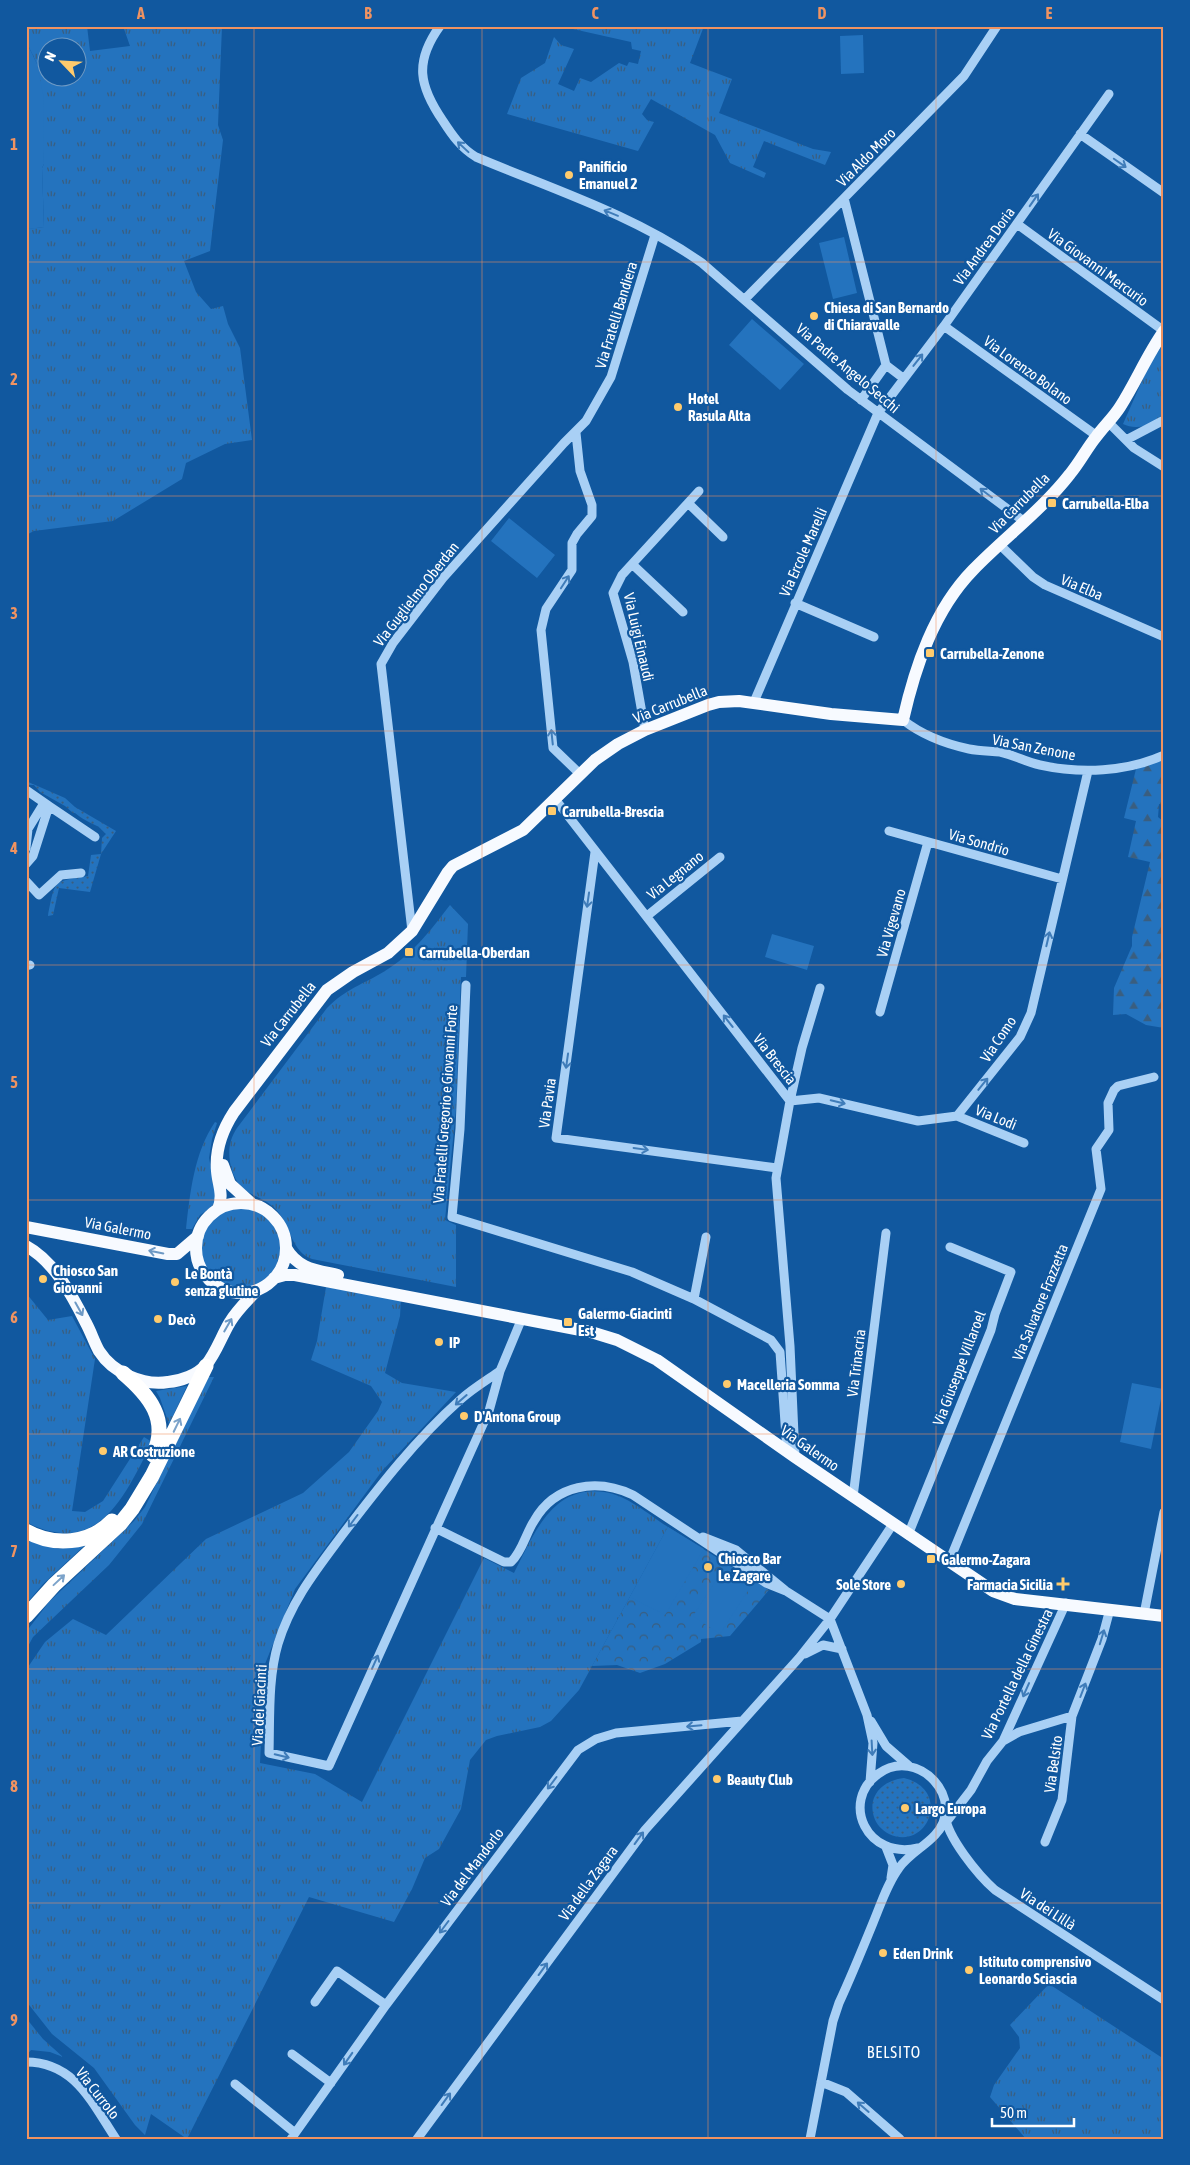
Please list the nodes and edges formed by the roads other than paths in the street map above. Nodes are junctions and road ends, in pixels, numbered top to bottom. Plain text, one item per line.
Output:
1 (440, 26) edge
2 (997, 26) edge
3 (1109, 94) dead end
4 (1080, 134) junction
5 (1164, 193) edge
6 (844, 198) junction
7 (1017, 224) junction
8 (655, 235) junction
9 (745, 299) junction
10 (944, 326) junction
11 (1164, 331) edge
12 (886, 366) junction
13 (903, 378) junction
14 (861, 400) junction
15 (878, 413) junction
16 (1164, 420) edge
17 (1109, 423) junction
18 (576, 433) junction
19 (1097, 436) junction
20 (1126, 440) junction
21 (1164, 467) edge
22 (699, 491) dead end
23 (688, 503) junction
24 (1025, 522) junction
25 (723, 536) dead end
26 (1000, 545) junction
27 (632, 564) junction
28 (795, 603) junction
29 (683, 612) dead end
30 (874, 637) dead end
31 (1164, 637) edge
32 (754, 702) junction
33 (903, 720) junction
34 (645, 730) junction
35 (1164, 755) edge
36 (1088, 771) junction
37 (580, 774) junction
38 (26, 790) edge
39 (554, 799) junction
40 (46, 805) junction
41 (889, 831) dead end
42 (96, 837) dead end
43 (928, 842) junction
44 (26, 848) edge
45 (594, 852) junction
46 (720, 857) dead end
47 (26, 864) edge
48 (81, 873) dead end
49 (1062, 879) junction
50 (26, 881) edge
51 (646, 916) junction
52 (412, 931) junction
53 (466, 985) dead end
54 (820, 988) dead end
55 (880, 1012) dead end
56 (1154, 1077) dead end
57 (790, 1101) junction
58 (957, 1116) junction
59 (1024, 1143) dead end
60 (218, 1151) junction
61 (776, 1168) junction
62 (252, 1204) junction
63 (218, 1209) junction
64 (26, 1227) edge
65 (886, 1233) dead end
66 (198, 1236) junction
67 (706, 1237) dead end
68 (26, 1246) edge
69 (950, 1247) dead end
70 (286, 1248) junction
71 (274, 1278) junction
72 (257, 1290) junction
73 (694, 1299) junction
74 (436, 1302) junction
75 (522, 1318) junction
76 (206, 1366) junction
77 (500, 1371) junction
78 (123, 1373) junction
79 (791, 1454) junction
80 (853, 1497) junction
81 (1164, 1512) edge
82 (893, 1524) junction
83 (435, 1528) junction
84 (26, 1531) edge
85 (693, 1534) junction
86 (908, 1534) junction
87 (726, 1545) junction
88 (722, 1555) junction
89 (949, 1562) junction
90 (786, 1591) junction
91 (1066, 1603) junction
92 (1110, 1609) junction
93 (1144, 1614) junction
94 (26, 1616) edge
95 (1164, 1616) edge
96 (830, 1619) junction
97 (835, 1632) junction
98 (816, 1647) junction
99 (842, 1649) junction
100 (799, 1658) junction
101 (867, 1714) junction
102 (1072, 1716) junction
103 (742, 1721) junction
104 (1003, 1741) junction
105 (909, 1766) junction
106 (870, 1782) junction
107 (945, 1804) junction
108 (959, 1807) junction
109 (945, 1819) junction
110 (1045, 1842) dead end
111 (886, 1847) junction
112 (918, 1848) junction
113 (890, 1883) junction
114 (1164, 2000) edge
115 (315, 2002) dead end
116 (386, 2005) junction
117 (292, 2054) dead end
118 (26, 2062) edge
119 (822, 2082) junction
120 (331, 2083) junction
121 (235, 2084) dead end
122 (293, 2136) edge
123 (116, 2139) edge
124 (417, 2139) edge
125 (810, 2139) edge
126 (900, 2139) edge

8 -> 1 street
2 - 6 street, Via Aldo Moro
3 - 4 street, Via Andrea Doria
4 -> 5 street
7 -> 4 street, Via Andrea Doria
6 - 9 street, Via Aldo Moro
6 - 12 street
7 - 10 street, Via Andrea Doria
7 - 11 street, Via Giovanni Mercurio
8 - 9 street, Via Padre Angelo Secchi
8 - 18 street, Via Fratelli Bandiera
9 - 14 street, Via Padre Angelo Secchi
13 -> 10 street, Via Andrea Doria
10 - 19 street, Via Lorenzo Bolano
11 - 17 main road, Via Carrubella
12 - 13 street
12 - 14 street
13 - 15 street, Via Andrea Doria
14 - 15 street, Via Padre Angelo Secchi
24 -> 15 street, Via Padre Angelo Secchi
15 - 28 street, Via Ercole Marelli
16 - 20 street
17 - 19 main road, Via Carrubella
17 - 20 street
37 -> 18 street
18 - 52 street, Via Guglielmo Oberdan
19 - 24 main road, Via Carrubella
20 - 21 street
22 - 23 street, Via Luigi Einaudi
23 - 25 street
23 - 27 street, Via Luigi Einaudi
24 - 26 main road, Via Carrubella
26 - 31 street, Via Elba
26 - 33 main road, Via Carrubella
27 - 29 street
27 - 34 street, Via Luigi Einaudi
28 - 30 street
28 - 32 street, Via Ercole Marelli
32 - 33 main road, Via Carrubella
32 - 34 main road, Via Carrubella
33 - 36 street, Via San Zenone
34 - 37 main road, Via Carrubella
35 - 36 street, Via San Zenone
36 - 49 street, Via Como
37 - 39 main road, Via Carrubella
38 - 40 street
39 - 45 street, Via Brescia
39 - 52 main road, Via Carrubella
40 - 42 street
40 - 44 street
40 - 47 street
41 - 43 street, Via Sondrio
43 - 49 street, Via Sondrio
43 - 55 street, Via Vigevano
45 - 51 street, Via Brescia
45 -> 61 street, Via Pavia
46 - 51 street, Via Legnano
48 - 50 street
58 -> 49 street, Via Como
57 -> 51 street, Via Brescia
52 - 60 main road, Via Carrubella
53 - 73 street, Via Fratelli Gregorio e Giovanni Forte
54 - 57 street
56 - 89 street, Via Salvatore Frazzetta
57 -> 58 street
57 - 61 street, Via Brescia
58 - 59 street, Via Lodi
60 - 62 main road
60 - 63 main road, Via Carrubella
61 - 79 street, Via Brescia
62 - 63 main road
62 - 70 main road
63 - 66 main road
66 -> 64 main road, Via Galermo
65 - 80 street, Via Trinacria
66 - 72 main road
67 - 73 street
68 -> 78 main road
69 - 86 street, Via Giuseppe Villaroel
70 - 71 main road
70 - 74 main road
71 - 72 main road
71 - 74 main road
76 -> 72 main road
73 - 79 street, Via Fratelli Gregorio e Giovanni Forte
74 - 75 main road, Via Galermo
75 - 77 street, Via dei Giacinti
75 - 79 main road, Via Galermo
76 - 78 main road
94 -> 76 highway
77 - 83 street, Via dei Giacinti
77 -> 83 street, Via dei Giacinti
78 - 84 highway
79 - 80 main road, Via Galermo
80 - 82 main road, Via Galermo
81 - 93 street
82 - 86 main road, Via Galermo
82 - 96 street
83 - 85 street
85 - 87 street
85 - 88 street
86 - 89 main road, Via Galermo
87 - 88 street
87 - 90 street
88 - 90 street
89 - 91 main road, Via Galermo
90 - 96 street
91 - 92 main road, Via Galermo
91 -> 104 street, Via Portella della Ginestra
92 - 93 main road, Via Galermo
102 -> 92 street, Via Belsito
93 - 95 main road, Via Galermo
96 - 97 street
96 - 100 street
97 - 98 street
97 - 99 street
98 - 99 street
98 - 100 street
99 - 101 street
100 - 103 street, Via della Zagara
101 - 105 street
101 -> 106 street
102 - 104 street, Via Belsito
102 - 110 street, Via Belsito
103 -> 116 street, Via del Mandorlo
124 -> 103 street, Via della Zagara
104 - 108 street, Via Portella della Ginestra
105 - 106 street
105 - 107 street
106 - 111 street
107 - 108 street
107 - 109 street
108 - 109 street, Via Portella della Ginestra
109 - 112 street
109 - 114 street, Via dei Lillà
111 - 112 street
111 - 113 street
112 - 113 street
113 - 119 street
115 - 116 street
116 -> 120 street, Via del Mandorlo
117 - 120 street
118 - 123 street, Via Currolo
119 - 125 street
126 -> 119 street
120 - 122 street, Via del Mandorlo
121 - 122 street

